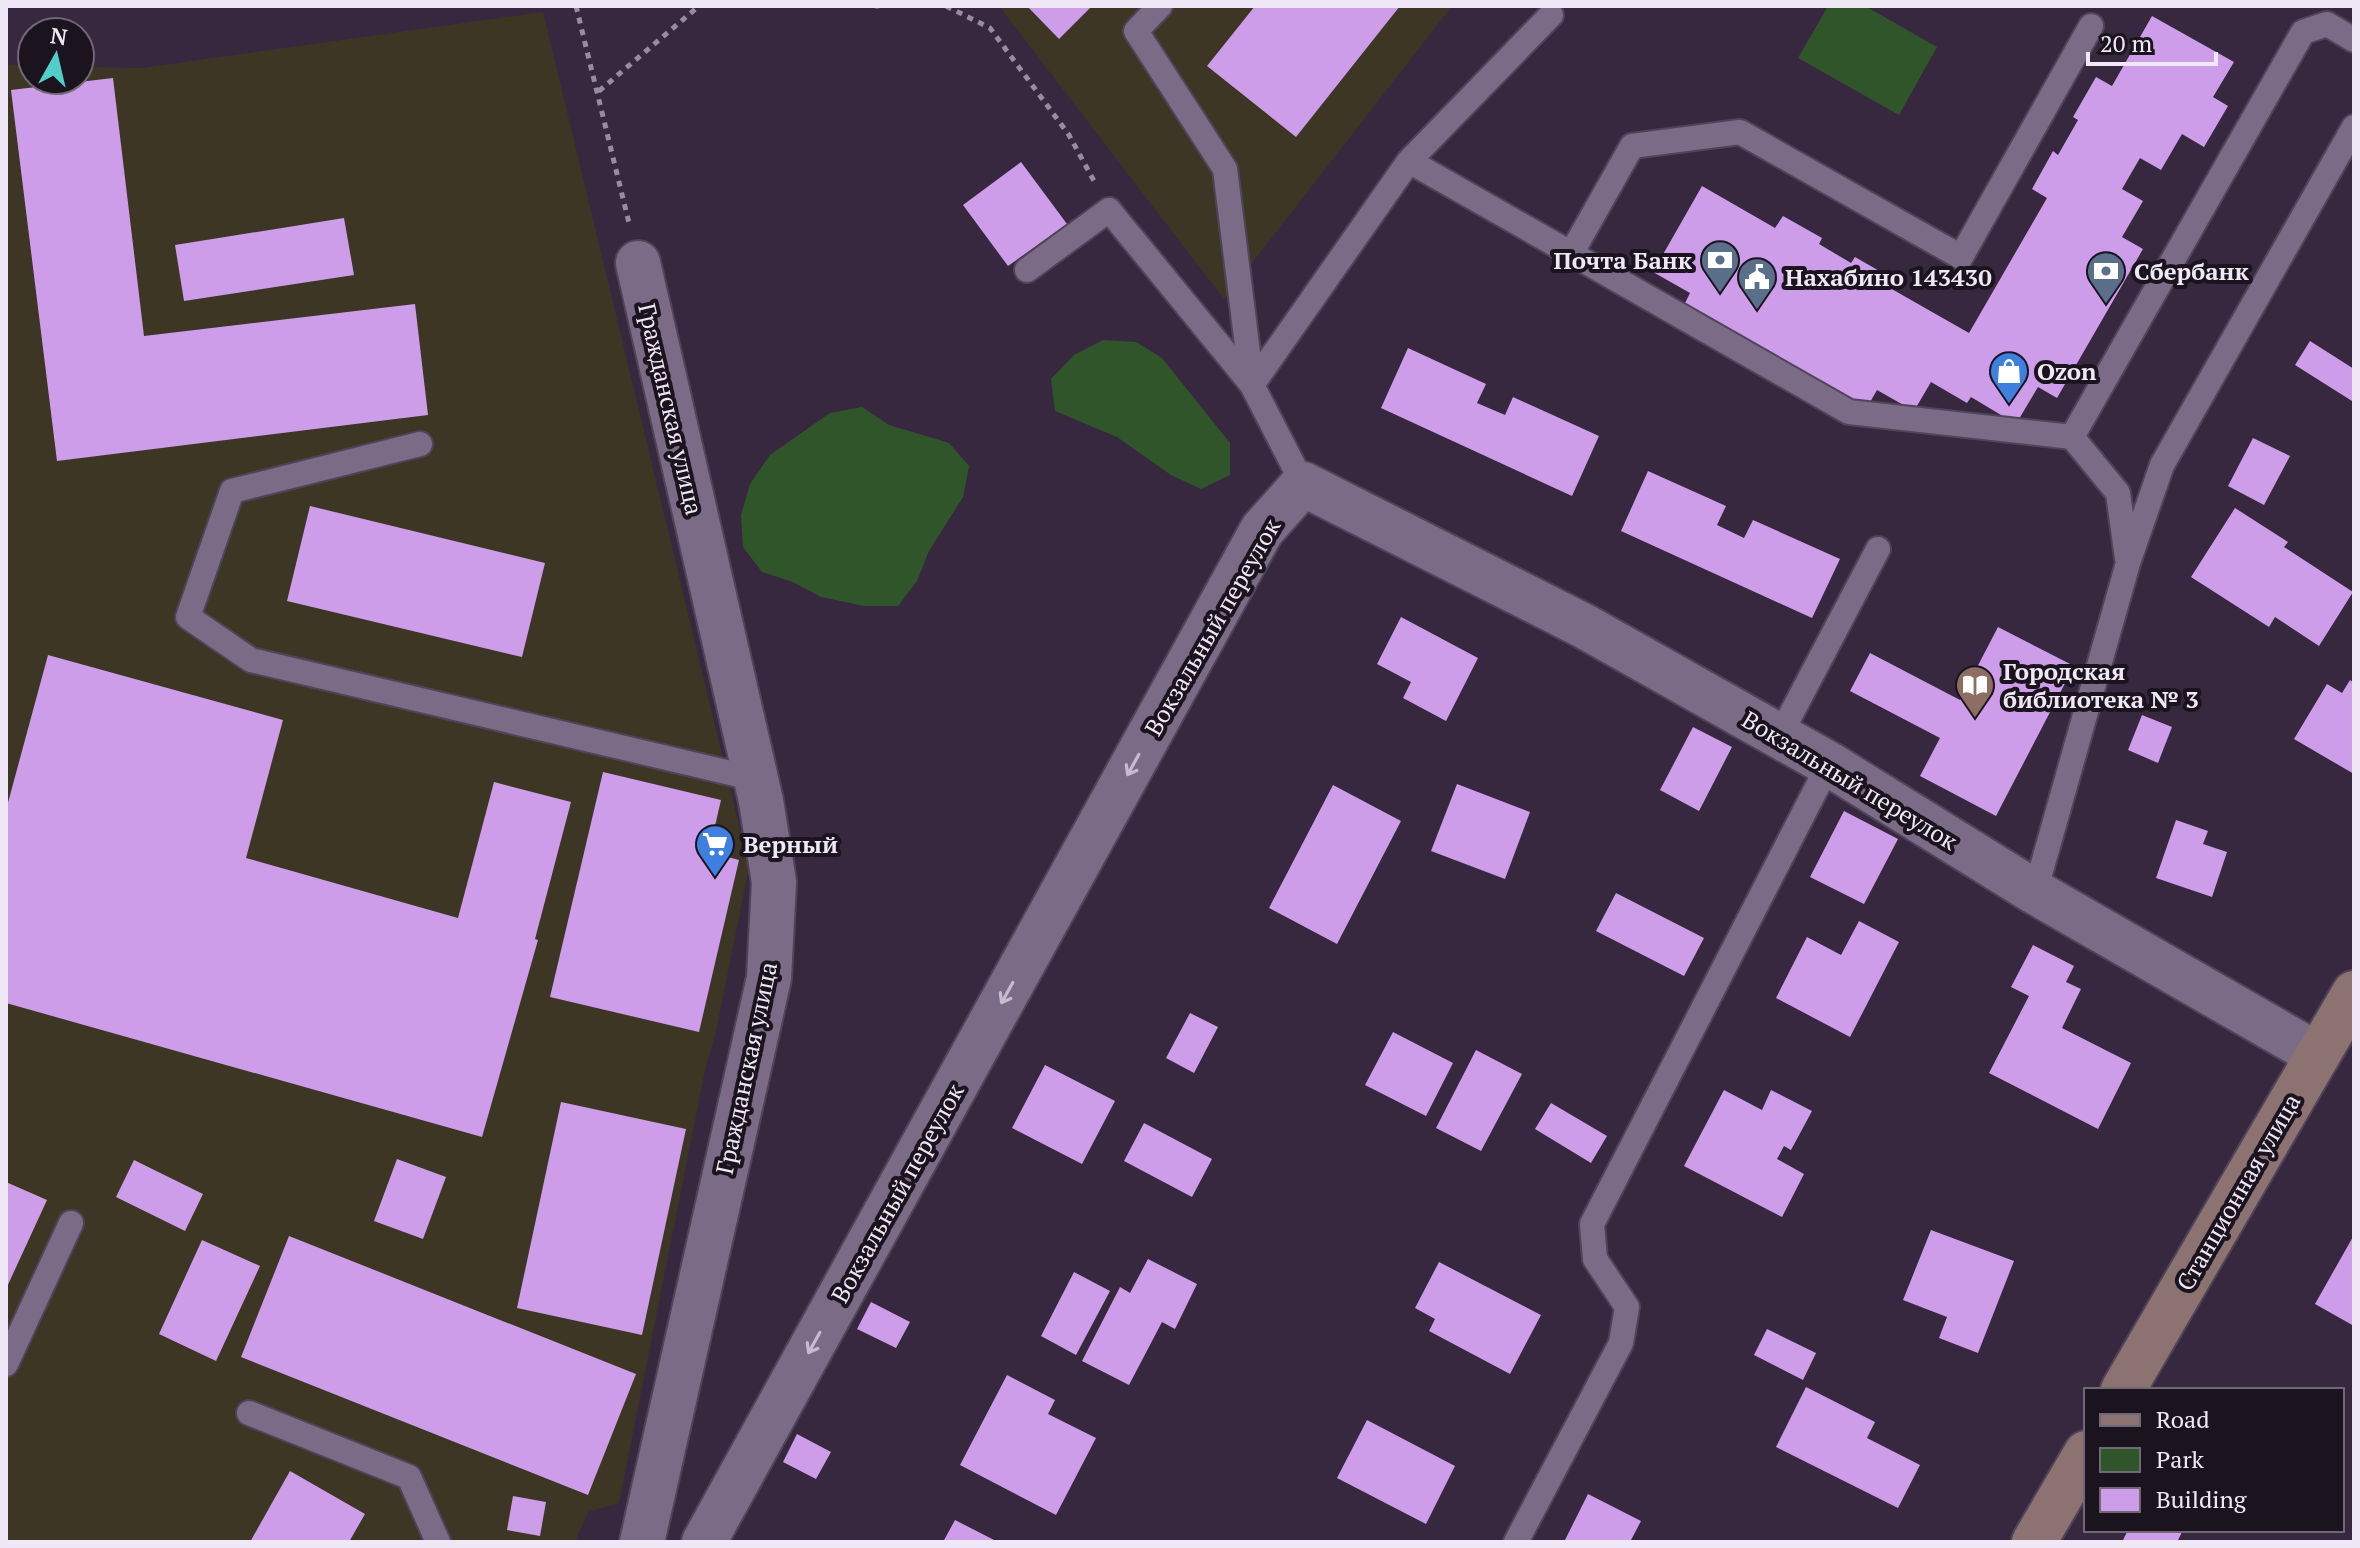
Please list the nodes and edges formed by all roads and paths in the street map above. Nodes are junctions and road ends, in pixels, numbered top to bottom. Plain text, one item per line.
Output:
1 (576, 6) edge
2 (699, 6) edge
3 (946, 6) edge
4 (1160, 6) edge
5 (954, 8) edge
6 (1551, 15) dead end
7 (2091, 26) dead end
8 (2354, 40) edge
9 (598, 91) junction
10 (2354, 127) edge
11 (1409, 161) junction
12 (1109, 210) junction
13 (1571, 254) junction
14 (638, 263) joint
15 (1027, 270) dead end
16 (1252, 385) junction
17 (2072, 437) junction
18 (420, 444) dead end
19 (1303, 484) junction
20 (1878, 549) dead end
21 (2128, 563) junction
22 (1779, 737) junction
23 (1829, 764) junction
24 (756, 779) junction
25 (2035, 892) junction
26 (2354, 993) edge
27 (2318, 1055) junction
28 (71, 1223) dead end
29 (6, 1364) edge
30 (2124, 1388) edge
31 (249, 1413) dead end
32 (2084, 1456) edge
33 (438, 1542) edge
34 (642, 1542) edge
35 (704, 1542) edge
36 (1516, 1542) edge
37 (2034, 1542) edge

1 - 9 path
2 - 9 path
3 - 5 path
4 - 16 lane
5 - 12 path
6 - 11 lane
7 - 13 lane
8 - 17 lane
9 - 14 path
10 - 21 lane
11 - 13 lane
11 - 16 lane
12 - 15 lane
12 - 16 lane
13 - 17 lane
14 - 24 street, Гражданская улица
16 - 19 lane
17 - 21 lane
18 - 24 lane
19 - 22 street, Вокзальный переулок
19 -> 35 street, Вокзальный переулок
20 - 22 lane
21 - 25 lane
22 - 23 street, Вокзальный переулок
23 - 25 street, Вокзальный переулок
23 - 36 lane
24 - 34 street, Гражданская улица
25 - 27 street, Вокзальный переулок
26 - 27 main road, Станционная улица
27 - 30 main road, Станционная улица
28 - 29 lane
31 - 33 lane
32 - 37 main road

